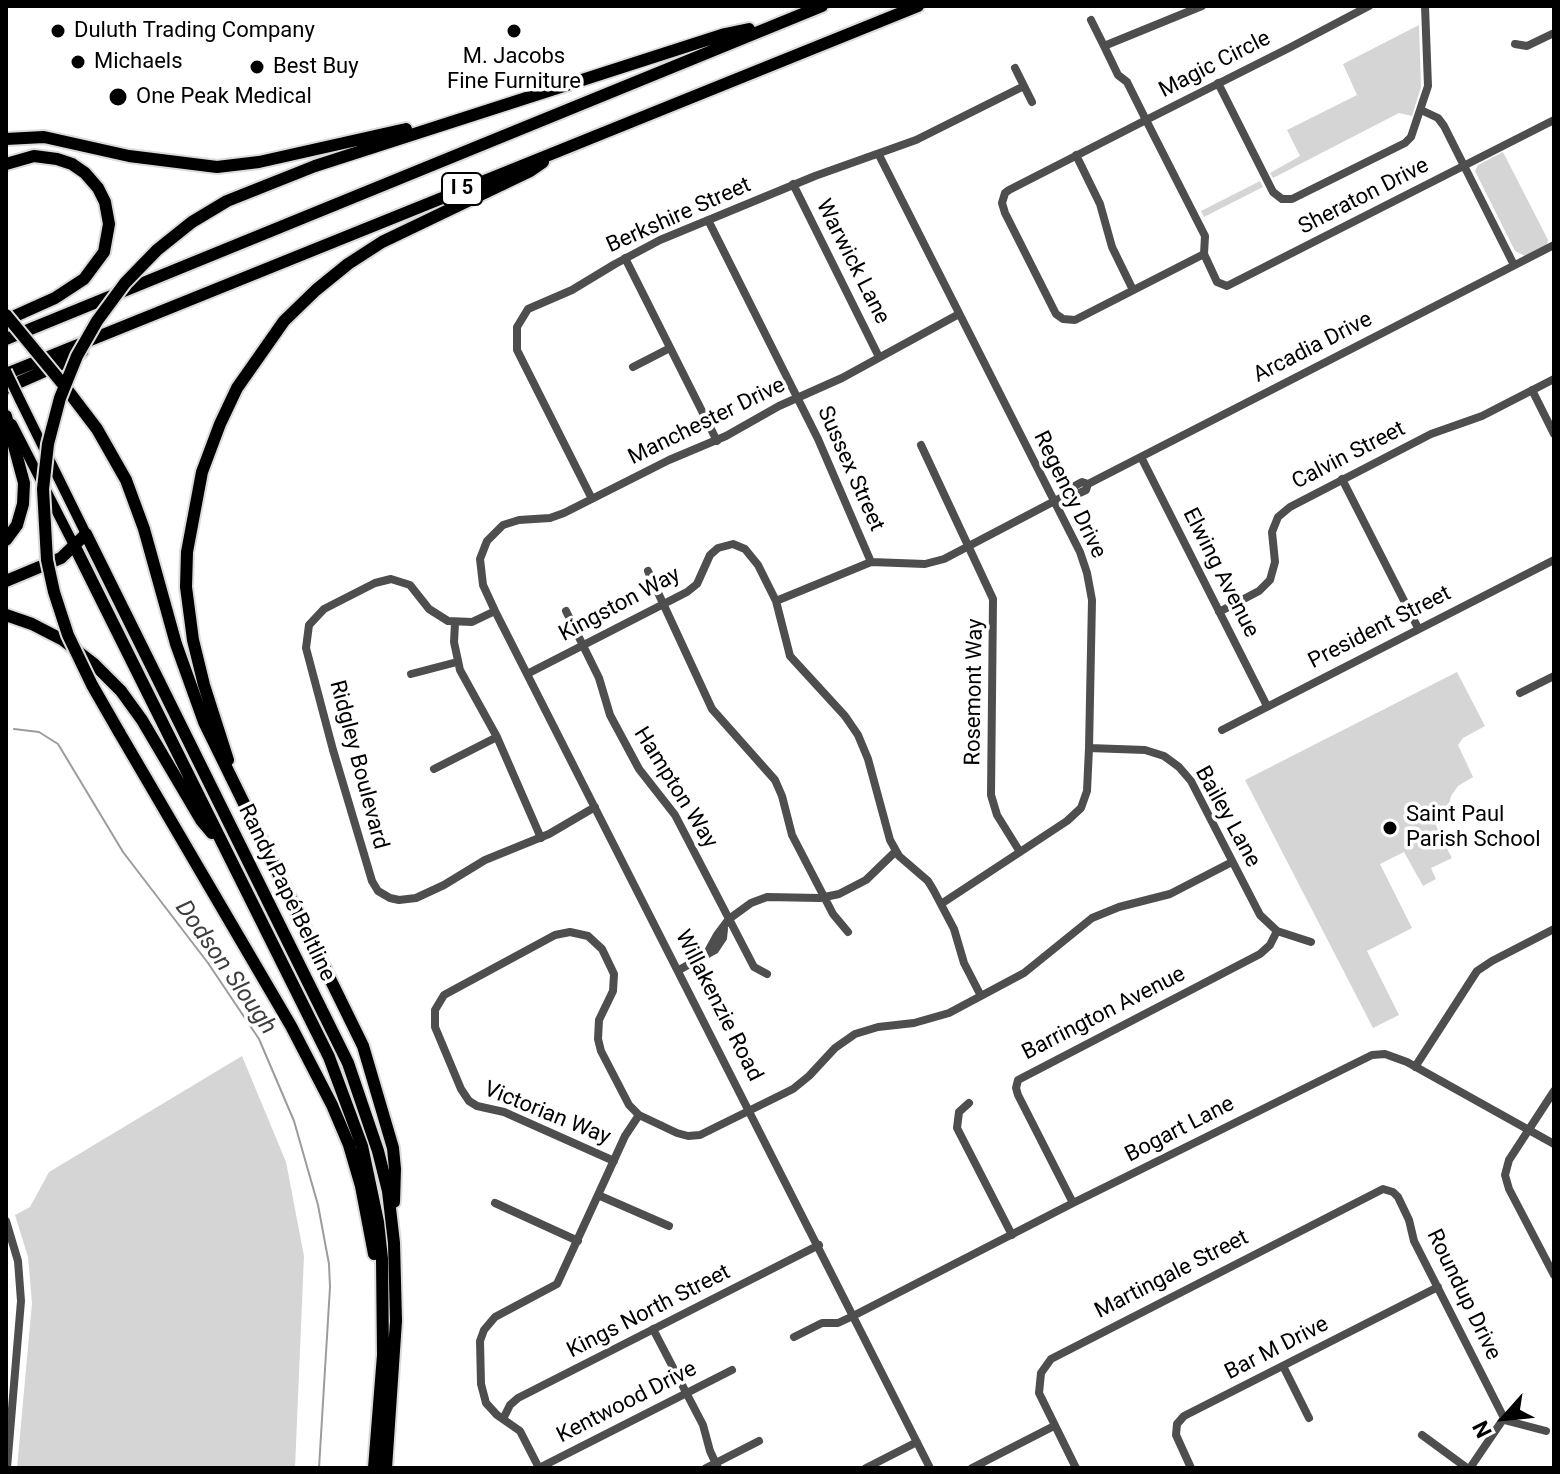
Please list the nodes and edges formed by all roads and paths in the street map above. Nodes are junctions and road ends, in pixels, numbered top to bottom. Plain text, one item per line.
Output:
1 (822, 6) edge
2 (918, 6) edge
3 (1202, 6) edge
4 (1369, 6) edge
5 (1425, 6) edge
6 (787, 20) junction
7 (1091, 20) dead end
8 (1554, 33) edge
9 (1515, 44) dead end
10 (1104, 46) junction
11 (1015, 68) dead end
12 (1218, 83) junction
13 (1024, 86) junction
14 (1032, 102) dead end
15 (1421, 110) junction
16 (1146, 120) junction
17 (1554, 120) edge
18 (453, 121) junction
19 (8, 139) edge
20 (557, 153) junction
21 (879, 155) junction
22 (1076, 155) junction
23 (6, 164) edge
24 (1464, 166) junction
25 (793, 184) junction
26 (708, 220) junction
27 (1554, 245) edge
28 (1204, 254) junction
29 (625, 258) junction
30 (1514, 265) junction
31 (1133, 290) junction
32 (959, 314) junction
33 (6, 318) edge
34 (110, 331) junction
35 (6, 339) edge
36 (670, 348) junction
37 (879, 357) junction
38 (633, 367) dead end
39 (6, 372) edge
40 (1554, 379) edge
41 (6, 388) edge
42 (1532, 390) junction
43 (797, 398) junction
44 (6, 414) edge
45 (1554, 434) edge
46 (717, 441) junction
47 (921, 445) dead end
48 (1141, 457) junction
49 (1342, 479) junction
50 (592, 499) junction
51 (1054, 501) junction
52 (86, 534) junction
53 (6, 540) edge
54 (970, 545) junction
55 (75, 547) junction
56 (480, 559) joint
57 (1554, 560) edge
58 (871, 562) junction
59 (648, 571) dead end
60 (6, 581) edge
61 (776, 601) junction
62 (664, 604) junction
63 (495, 611) junction
64 (566, 611) dead end
65 (1219, 612) junction
66 (6, 615) edge
67 (455, 623) junction
68 (1418, 628) junction
69 (583, 646) junction
70 (457, 662) junction
71 (411, 674) dead end
72 (527, 674) junction
73 (1554, 676) edge
74 (1520, 693) dead end
75 (1267, 706) junction
76 (1222, 730) dead end
77 (497, 737) junction
78 (1089, 748) junction
79 (434, 769) dead end
80 (237, 790) junction
81 (595, 807) junction
82 (541, 838) junction
83 (225, 848) junction
84 (896, 851) junction
85 (1020, 852) junction
86 (1232, 862) junction
87 (390, 898) junction
88 (824, 898) junction
89 (941, 904) junction
90 (384, 909) dead end
91 (729, 919) junction
92 (1554, 929) edge
93 (1277, 931) junction
94 (848, 932) dead end
95 (1311, 942) dead end
96 (679, 970) junction
97 (767, 974) dead end
98 (981, 996) junction
99 (1415, 1067) junction
100 (1554, 1091) edge
101 (969, 1103) dead end
102 (751, 1111) junction
103 (639, 1115) junction
104 (1529, 1130) junction
105 (1554, 1144) edge
106 (614, 1161) junction
107 (1377, 1191) joint
108 (598, 1195) junction
109 (495, 1203) dead end
110 (1073, 1203) junction
111 (391, 1219) junction
112 (6, 1221) edge
113 (669, 1226) dead end
114 (1012, 1235) junction
115 (578, 1241) junction
116 (819, 1245) junction
117 (1554, 1275) edge
118 (1438, 1287) junction
119 (853, 1316) junction
120 (653, 1329) junction
121 (794, 1337) dead end
122 (1283, 1366) junction
123 (732, 1370) dead end
124 (686, 1393) junction
125 (1309, 1418) dead end
126 (503, 1419) junction
127 (1504, 1420) junction
128 (1054, 1426) junction
129 (1546, 1431) dead end
130 (1422, 1435) dead end
131 (377, 1436) junction
132 (759, 1441) dead end
133 (917, 1442) junction
134 (717, 1466) edge
135 (7, 1468) edge
136 (374, 1468) edge
137 (386, 1468) edge
138 (539, 1468) edge
139 (706, 1468) edge
140 (866, 1468) edge
141 (930, 1468) edge
142 (972, 1468) edge
143 (1076, 1468) edge
144 (1191, 1468) edge
145 (1468, 1468) edge

1 - 6 highway, I 5
2 - 20 highway, I 5
3 - 10 street
4 - 12 street, Magic Circle
5 - 15 street
6 - 18 highway
6 - 35 highway, I 5
7 - 10 street
8 - 9 street
10 - 16 street
11 - 13 street
12 - 15 street
12 - 16 street, Magic Circle
13 - 14 street
13 - 21 street, Berkshire Street
15 - 24 street
16 - 22 street, Magic Circle
16 - 28 street
17 - 24 street, Sheraton Drive
18 - 19 highway
18 - 131 highway, bridge
20 - 34 highway, I 5
20 - 80 highway
21 - 25 street, Berkshire Street
21 - 32 street, Regency Drive
22 - 31 street
22 - 31 street, Magic Circle
23 - 33 highway
24 - 28 street, Sheraton Drive
24 - 30 street
25 - 26 street, Berkshire Street
25 - 37 street, Warwick Lane
26 - 29 street, Berkshire Street
26 - 43 street, Sussex Street
27 - 30 street, Arcadia Drive
28 - 31 street
29 - 36 street
29 - 50 street, Berkshire Street
30 - 48 street, Arcadia Drive
32 - 37 street, Manchester Drive
32 - 51 street, Regency Drive
33 - 80 highway, bridge
34 - 39 highway, I 5
34 - 41 highway
36 - 38 street
36 - 46 street
37 - 43 street, Manchester Drive
39 - 52 main road, Randy Papé Beltline, bridge
40 - 42 street, Calvin Street
42 - 45 street
42 - 49 street, Calvin Street
43 - 46 street, Manchester Drive
43 - 58 street, Sussex Street
44 - 53 highway
44 - 55 main road, Randy Papé Beltline
46 - 50 street, Manchester Drive
47 - 54 street, Rosemont Way
48 - 51 street, Arcadia Drive
48 - 65 street, Elwing Avenue
49 - 65 street, Calvin Street
49 - 68 street
50 - 56 street, Manchester Drive
51 - 54 street, Arcadia Drive
51 - 78 street, Regency Drive
52 - 55 highway
52 - 111 highway, Randy Papé Beltline
54 - 58 street, Arcadia Drive
54 - 85 street, Rosemont Way
55 - 60 highway
55 - 83 highway, Randy Papé Beltline
56 - 63 street, Willakenzie Road
57 - 68 street, President Street
58 - 61 street, Arcadia Drive
59 - 62 street
61 - 62 street, Kingston Way
61 - 84 street, Kingston Way
62 - 69 street, Kingston Way
62 - 88 street
63 - 67 street
63 - 72 street, Willakenzie Road
64 - 69 street, Hampton Way
65 - 75 street, Elwing Avenue
66 - 83 highway
67 - 70 street
67 - 87 street, Ridgley Boulevard
68 - 75 street, President Street
69 - 72 street, Kingston Way
69 - 91 street, Hampton Way
70 - 71 street
70 - 77 street
72 - 81 street, Willakenzie Road
73 - 74 street
75 - 76 street, President Street
77 - 79 street
77 - 82 street
78 - 85 street, Regency Drive
78 - 86 street, Bailey Lane
80 - 111 highway
81 - 82 street
81 - 96 street, Willakenzie Road
82 - 87 street
83 - 131 highway, Randy Papé Beltline
84 - 88 street
84 - 89 street
85 - 89 street, Regency Drive
86 - 93 street, Bailey Lane
86 - 98 street, Victorian Way
87 - 90 street
88 - 91 street
88 - 94 street
89 - 98 street
91 - 96 street
91 - 97 street, Hampton Way
92 - 99 street
93 - 95 street
93 - 110 street, Barrington Avenue
96 - 102 street, Willakenzie Road
98 - 102 street, Victorian Way
99 - 104 street
99 - 110 street, Bogart Lane
100 - 104 street
101 - 114 street
102 - 103 street, Victorian Way
102 - 116 street, Willakenzie Road
103 - 106 street
103 - 106 street, Victorian Way
104 - 105 street
104 - 117 street
106 - 108 street
107 - 118 street, Roundup Drive
107 - 128 street, Martingale Street
108 - 113 street
108 - 115 street
109 - 115 street
110 - 114 street, Bogart Lane
111 - 137 highway, Randy Papé Beltline
112 - 135 street
114 - 119 street, Bogart Lane
115 - 126 street
116 - 119 street, Willakenzie Road
116 - 120 street, Kings North Street
118 - 122 street, Bar M Drive
118 - 127 street, Roundup Drive
119 - 121 street, Bogart Lane
119 - 133 street, Willakenzie Road
120 - 124 street
120 - 126 street, Kings North Street
122 - 125 street
122 - 144 street, Bar M Drive
123 - 124 street, Kentwood Drive
124 - 134 street
124 - 138 street, Kentwood Drive
126 - 138 street
127 - 129 street
127 - 145 street
128 - 142 street
128 - 143 street, Martingale Street
130 - 145 street
131 - 136 highway, Randy Papé Beltline
132 - 134 street
133 - 140 street
133 - 141 street, Willakenzie Road
134 - 139 street

